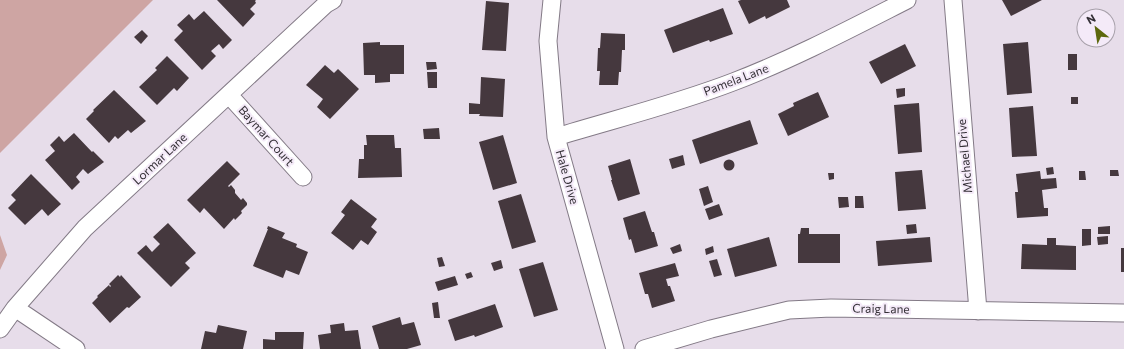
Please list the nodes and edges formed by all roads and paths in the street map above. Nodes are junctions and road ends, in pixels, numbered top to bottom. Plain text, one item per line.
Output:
1 (333, 0) edge
2 (552, 0) edge
3 (906, 0) edge
4 (953, 0) edge
5 (229, 95) junction
6 (556, 137) junction
7 (303, 177) dead end
8 (15, 308) junction
9 (978, 311) junction
10 (1124, 313) edge
11 (0, 329) edge
12 (76, 349) edge
13 (615, 349) edge
14 (644, 349) edge

1 - 5 street, Lormar Lane
2 - 6 street, Hale Drive
3 - 6 street, Pamela Lane
4 - 9 street, Michael Drive
5 - 7 street, Baymar Court
5 - 8 street, Lormar Lane
6 - 13 street, Hale Drive
8 - 11 street, Lormar Lane
8 - 12 street
9 - 10 street, Craig Lane
9 - 14 street, Craig Lane

